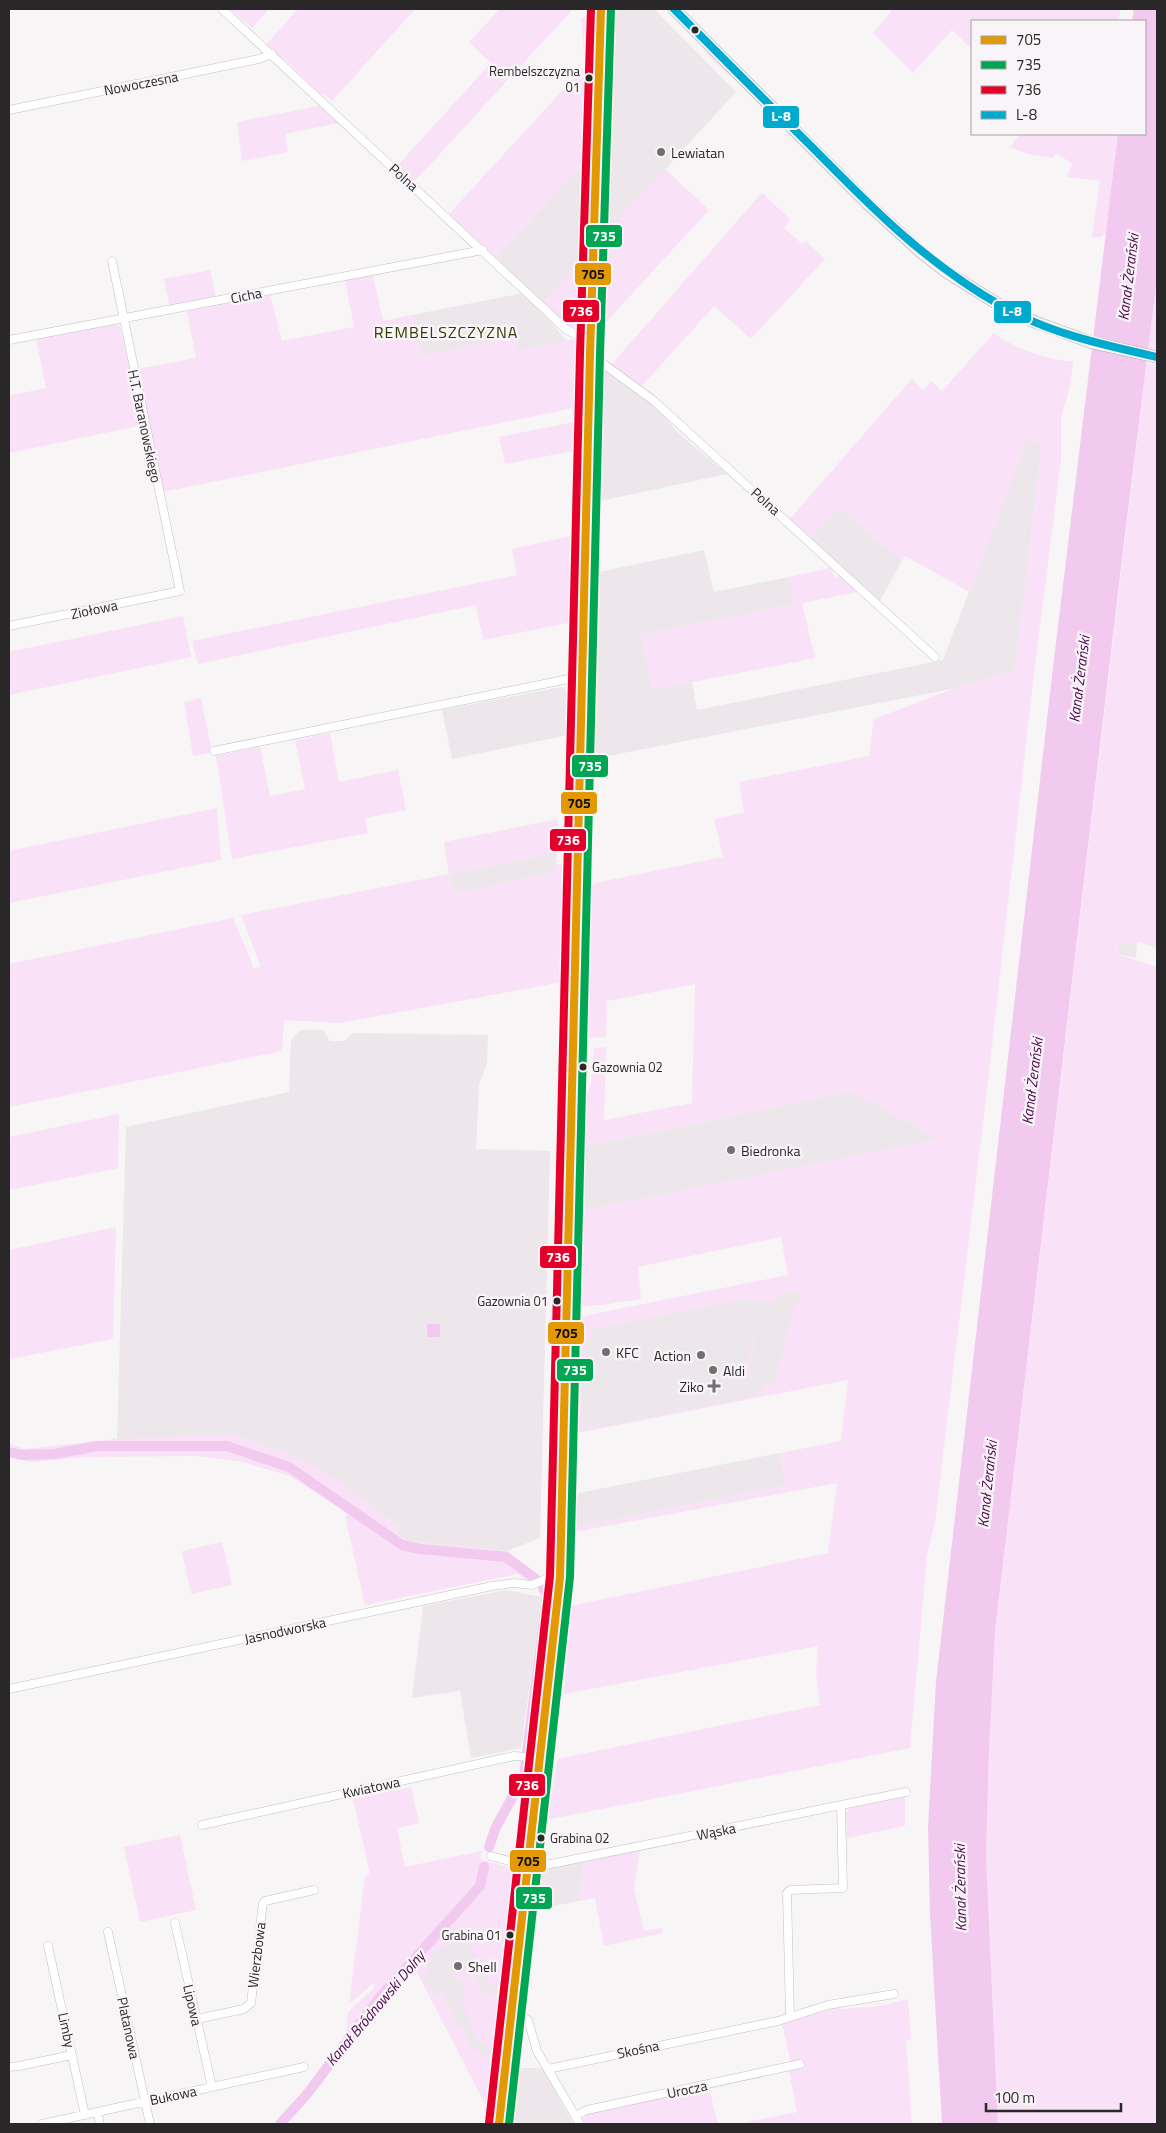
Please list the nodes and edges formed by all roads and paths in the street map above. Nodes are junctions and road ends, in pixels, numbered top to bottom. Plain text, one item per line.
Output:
1 (222, 9) edge
2 (601, 9) edge
3 (674, 9) edge
4 (272, 54) junction
5 (9, 110) edge
6 (483, 250) junction
7 (112, 261) dead end
8 (123, 318) junction
9 (591, 337) junction
10 (9, 340) edge
11 (590, 354) junction
12 (1157, 357) edge
13 (180, 591) joint
14 (9, 626) edge
15 (935, 656) dead end
16 (583, 676) junction
17 (214, 752) dead end
18 (560, 1577) junction
19 (9, 1689) edge
20 (540, 1758) junction
21 (906, 1792) dead end
22 (841, 1805) junction
23 (202, 1825) dead end
24 (492, 1856) dead end
25 (526, 1866) junction
26 (314, 1890) dead end
27 (175, 1923) dead end
28 (108, 1932) dead end
29 (48, 1946) dead end
30 (894, 1994) dead end
31 (510, 2013) junction
32 (790, 2016) junction
33 (197, 2019) junction
34 (72, 2055) junction
35 (800, 2064) dead end
36 (9, 2067) edge
37 (304, 2067) dead end
38 (548, 2069) junction
39 (212, 2087) junction
40 (145, 2101) junction
41 (97, 2112) junction
42 (85, 2115) junction
43 (575, 2116) junction
44 (42, 2124) edge
45 (100, 2124) edge
46 (150, 2124) edge
47 (499, 2124) edge
48 (580, 2124) edge

1 - 4 street, Polna
2 - 9 main road
3 - 12 main road
4 - 5 street, Nowoczesna
4 - 6 street, Polna
6 - 8 street, Cicha
6 - 9 street, Polna
7 - 8 street, H.T. Baranowskiego
8 - 10 street, Cicha
8 - 13 street, H.T. Baranowskiego
9 - 11 main road
11 - 15 street, Polna
11 - 16 main road
13 - 14 street, Ziołowa
16 - 17 street
16 - 18 main road
18 - 19 street, Jasnodworska
18 - 20 main road
20 - 23 street, Kwiatowa
20 - 25 main road
21 - 22 street, Wąska
22 - 25 street, Wąska
22 - 32 street
24 - 25 street
25 - 31 main road
26 - 33 street, Wierzbowa
27 - 33 street, Lipowa
28 - 40 street, Platanowa
29 - 34 street, Limby
30 - 32 street, Skośna
31 - 38 street
31 - 47 main road
32 - 38 street, Skośna
33 - 39 street, Lipowa
34 - 36 street
34 - 42 street, Limby
35 - 43 street, Urocza
37 - 39 street, Bukowa
38 - 43 street
39 - 40 street, Bukowa
40 - 41 street, Bukowa
40 - 46 street, Platanowa
41 - 42 street, Bukowa
41 - 45 street
42 - 44 street, Bukowa
43 - 48 street

